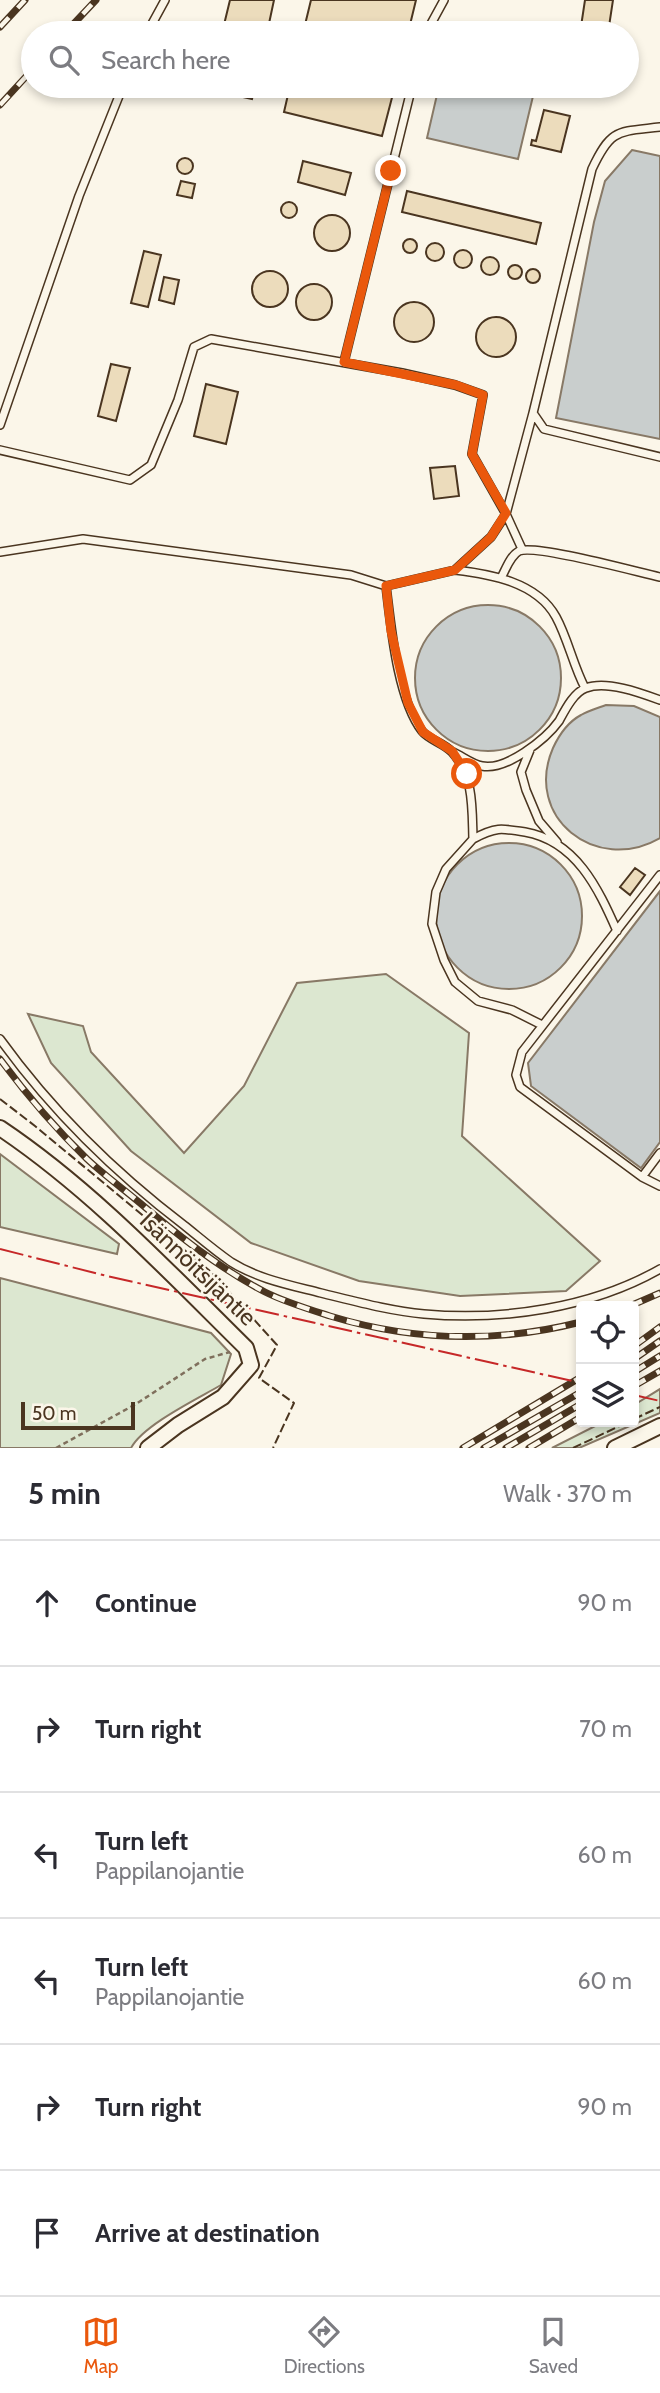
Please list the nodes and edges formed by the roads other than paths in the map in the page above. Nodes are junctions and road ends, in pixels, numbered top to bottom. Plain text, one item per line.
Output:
1 (164, 0) edge
2 (444, 0) edge
3 (153, 21) edge
4 (433, 21) edge
5 (118, 98) edge
6 (409, 98) edge
7 (660, 127) edge
8 (344, 362) junction
9 (533, 413) junction
10 (0, 425) edge
11 (0, 450) edge
12 (660, 457) edge
13 (506, 513) junction
14 (523, 550) junction
15 (0, 552) edge
16 (455, 570) junction
17 (660, 577) edge
18 (501, 578) junction
19 (386, 586) junction
20 (585, 688) junction
21 (660, 700) edge
22 (530, 749) junction
23 (452, 751) junction
24 (473, 839) junction
25 (560, 845) junction
26 (660, 875) edge
27 (617, 930) junction
28 (542, 1025) junction
29 (0, 1038) edge
30 (0, 1128) edge
31 (660, 1153) edge
32 (642, 1177) junction
33 (660, 1186) edge
34 (660, 1269) edge
35 (660, 1426) edge
36 (148, 1448) edge
37 (615, 1448) edge

1 - 3 lane
2 - 4 lane
5 - 10 lane
6 - 8 lane
7 - 9 lane
8 - 11 lane
8 - 13 lane
9 - 12 lane
9 - 13 lane
13 - 14 lane
13 - 16 lane
14 - 17 lane
14 - 18 lane
15 - 19 lane
16 - 18 lane
16 - 19 lane
18 - 20 lane
19 - 23 lane
20 - 21 lane
20 - 22 lane
22 - 23 lane
22 - 25 lane
23 - 24 lane
24 - 25 lane
24 - 28 lane
25 - 27 lane
26 - 27 lane
27 - 28 lane
28 - 32 lane
29 - 34 lane
30 - 36 street, Isännöitsijäntie
31 - 32 lane
32 - 33 lane
35 - 37 street

